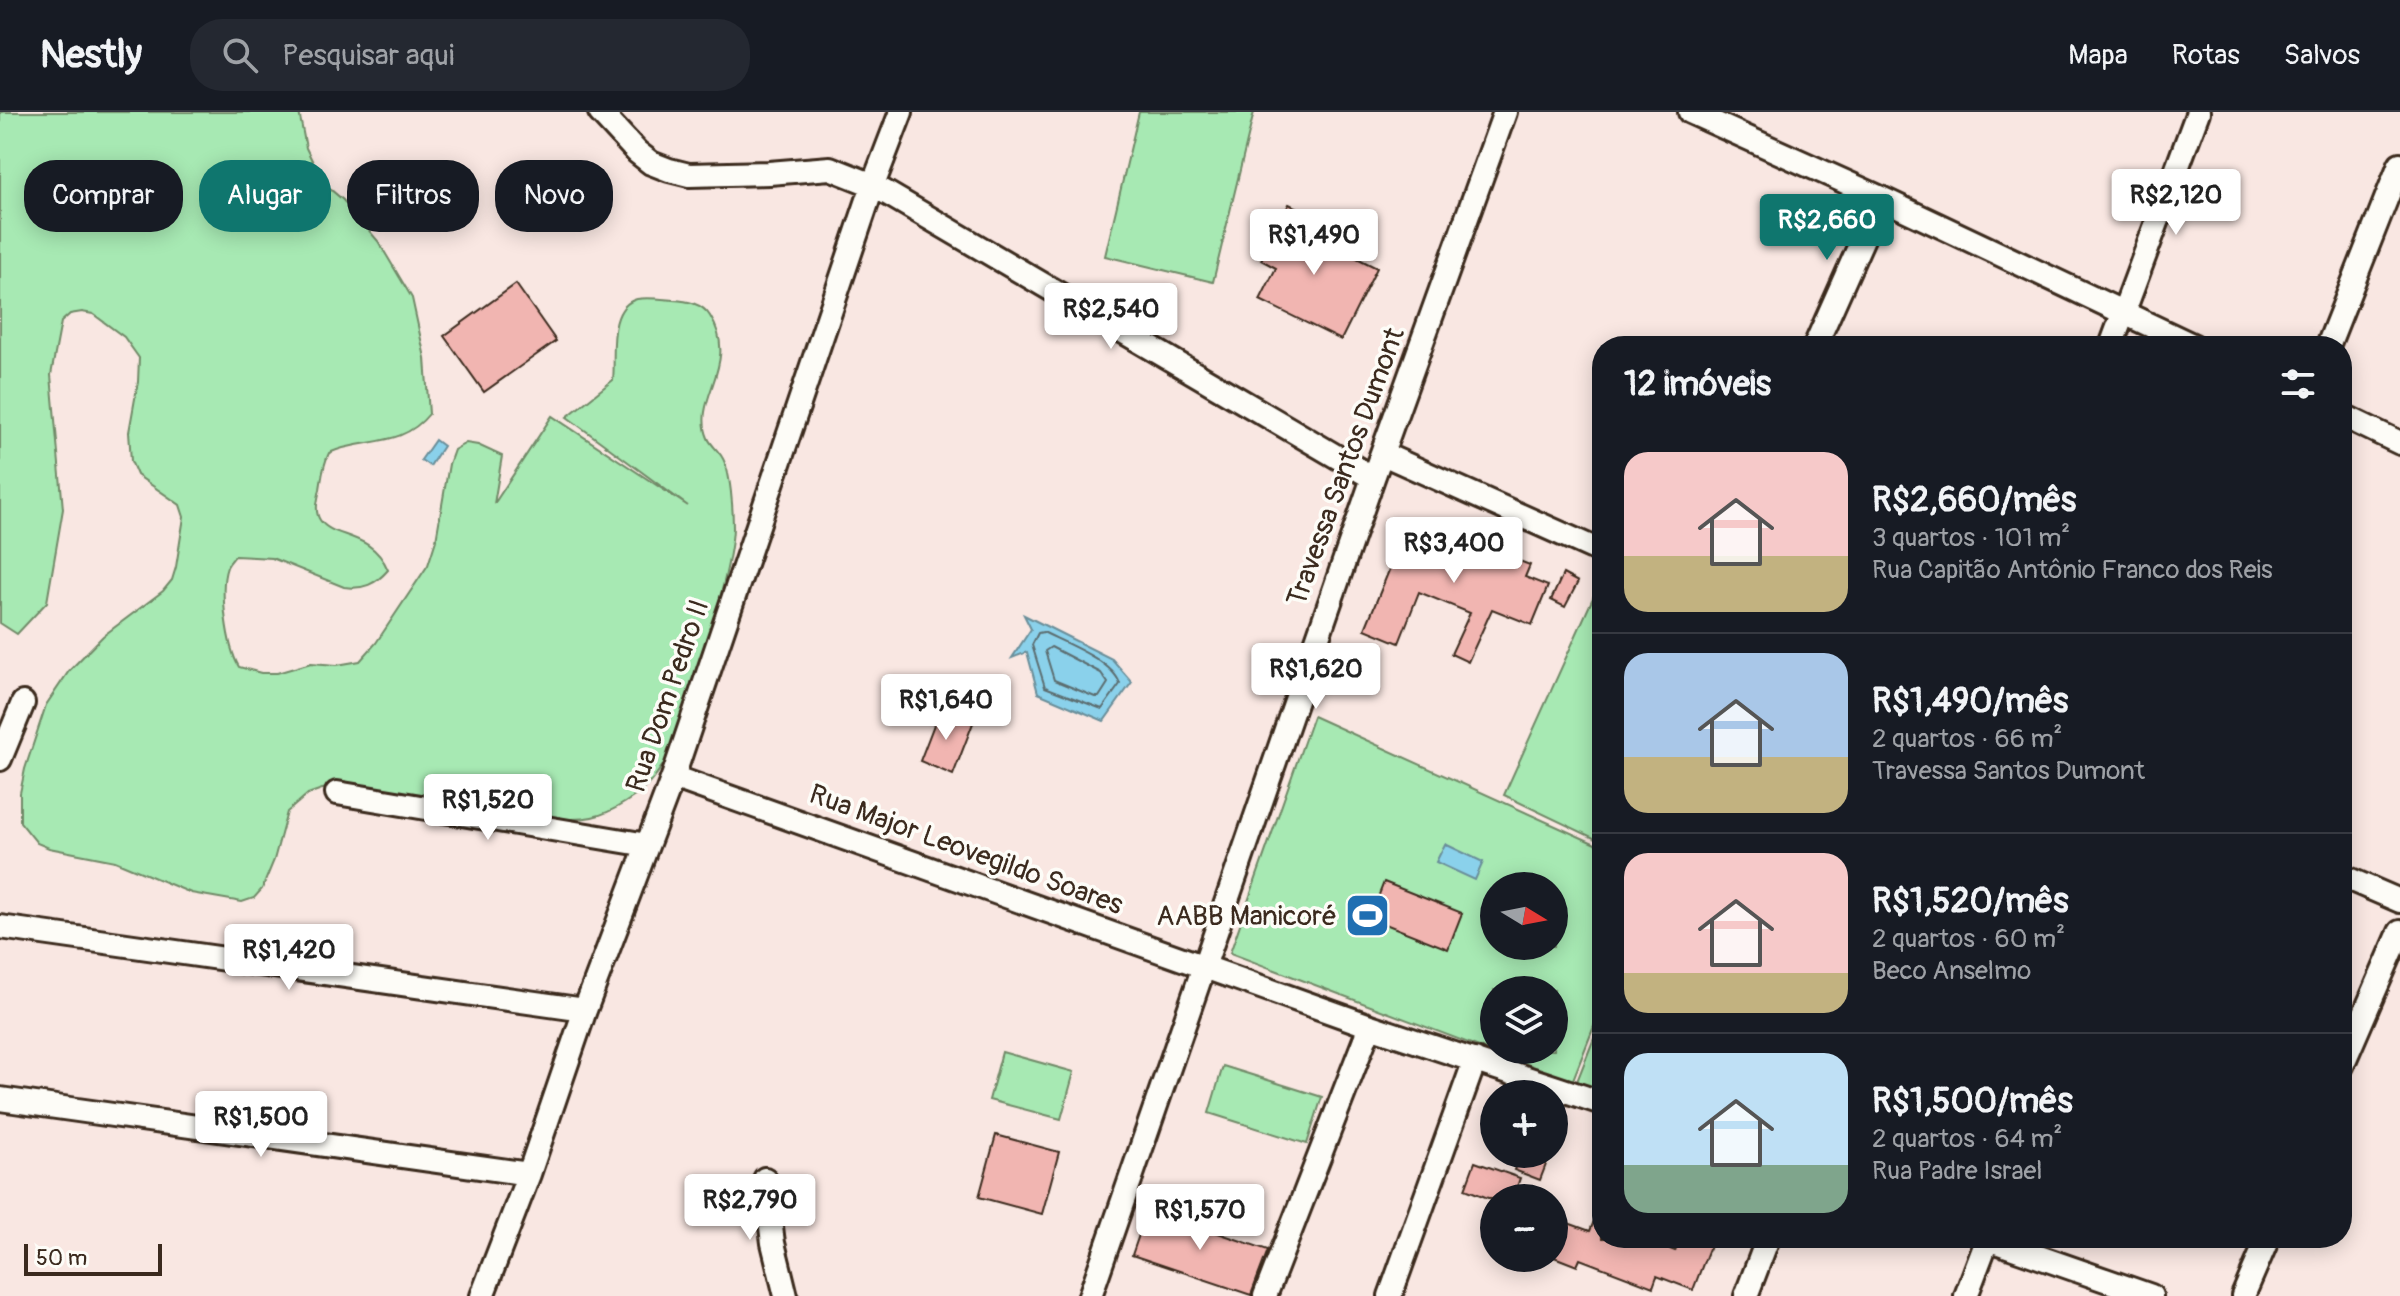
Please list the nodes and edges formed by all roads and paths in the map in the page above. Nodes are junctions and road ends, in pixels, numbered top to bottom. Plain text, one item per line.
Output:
1 (600, 112) edge
2 (901, 112) edge
3 (1505, 112) edge
4 (1690, 112) edge
5 (2198, 112) edge
6 (2400, 164) edge
7 (873, 185) junction
8 (1881, 198) junction
9 (2123, 313) junction
10 (1819, 336) edge
11 (2115, 336) edge
12 (2172, 336) edge
13 (2332, 336) edge
14 (2352, 420) edge
15 (2400, 443) edge
16 (1383, 454) junction
17 (1373, 478) junction
18 (1592, 548) edge
19 (23, 703) dead end
20 (0, 759) edge
21 (673, 777) junction
22 (337, 793) dead end
23 (647, 845) junction
24 (2352, 880) edge
25 (2400, 901) edge
26 (0, 927) edge
27 (2400, 932) edge
28 (1202, 966) junction
29 (585, 1010) junction
30 (1370, 1026) junction
31 (2352, 1043) edge
32 (1475, 1060) junction
33 (0, 1099) edge
34 (1592, 1100) edge
35 (529, 1174) junction
36 (765, 1179) dead end
37 (1764, 1248) edge
38 (1983, 1248) edge
39 (2015, 1248) edge
40 (2264, 1248) edge
41 (482, 1296) edge
42 (786, 1296) edge
43 (1090, 1296) edge
44 (1265, 1296) edge
45 (1390, 1296) edge
46 (1746, 1296) edge
47 (1966, 1296) edge
48 (2151, 1296) edge
49 (2243, 1296) edge

1 - 7 street
2 - 7 street, Rua Dom Pedro II
3 - 16 street, Travessa Santos Dumont
4 - 8 street
5 - 9 street
6 - 13 street
7 - 17 street
7 - 21 street, Rua Dom Pedro II
8 - 9 street
8 - 10 street
9 - 11 street
9 - 12 street
14 - 15 street
16 - 17 street, Travessa Santos Dumont
16 - 18 street
17 - 28 street, Travessa Santos Dumont
19 - 20 street
21 - 23 street, Rua Dom Pedro II
21 - 28 street, Rua Major Leovegildo Soares
22 - 23 street
23 - 29 street, Rua Dom Pedro II
24 - 25 street
26 - 29 street
27 - 31 street
28 - 30 street, Rua Major Leovegildo Soares
28 - 43 street, Travessa Santos Dumont
29 - 35 street, Rua Dom Pedro II
30 - 32 street, Rua Major Leovegildo Soares
30 - 44 street
32 - 34 street, Rua Major Leovegildo Soares
32 - 45 street
33 - 35 street
35 - 41 street, Rua Dom Pedro II
36 - 42 street
37 - 46 street
38 - 47 street
39 - 48 street
40 - 49 street

